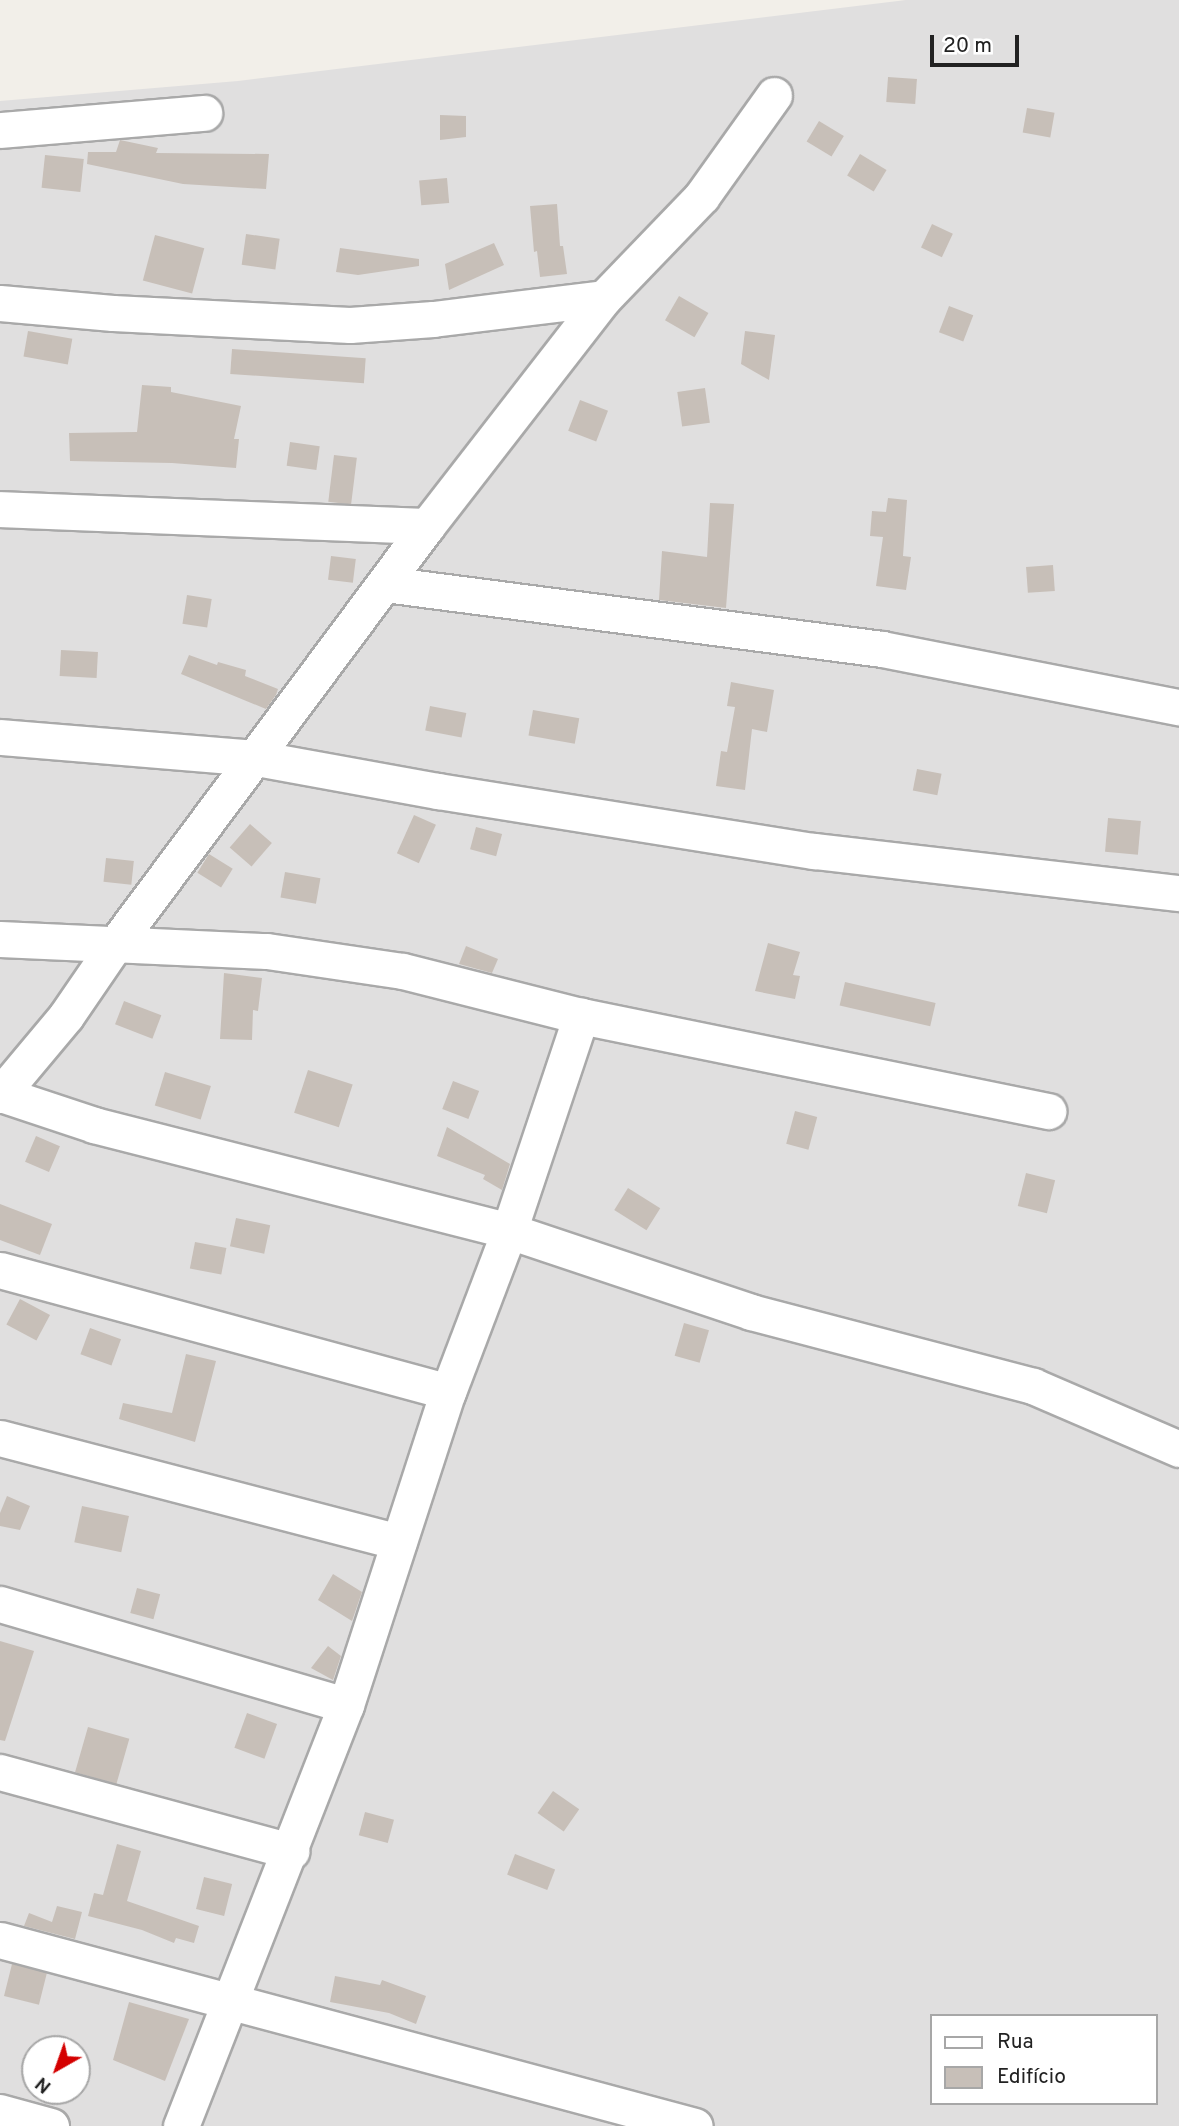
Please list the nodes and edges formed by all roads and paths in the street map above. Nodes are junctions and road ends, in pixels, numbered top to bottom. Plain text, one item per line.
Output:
1 (774, 94) dead end
2 (204, 113) dead end
3 (0, 130) edge
4 (604, 298) junction
5 (0, 303) edge
6 (0, 509) edge
7 (427, 526) junction
8 (385, 584) junction
9 (1179, 707) edge
10 (0, 737) edge
11 (256, 758) junction
12 (1179, 893) edge
13 (0, 939) edge
14 (114, 946) junction
15 (581, 1016) junction
16 (1, 1095) edge
17 (1048, 1111) dead end
18 (509, 1231) junction
19 (0, 1270) edge
20 (448, 1392) junction
21 (0, 1438) edge
22 (1179, 1449) edge
23 (400, 1542) junction
24 (0, 1604) edge
25 (346, 1705) junction
26 (0, 1772) edge
27 (291, 1851) junction
28 (0, 1940) edge
29 (231, 2001) junction
30 (0, 2112) edge
31 (51, 2126) edge
32 (181, 2126) edge
33 (695, 2126) edge

1 - 4 street
2 - 3 street
4 - 5 street
4 - 7 street
6 - 7 street
7 - 8 street
8 - 9 street
8 - 11 street
10 - 11 street
11 - 12 street
11 - 14 street
13 - 14 street
14 - 15 street
14 - 16 street
15 - 17 street
15 - 18 street
16 - 18 street
18 - 20 street
18 - 22 street
19 - 20 street
20 - 23 street
21 - 23 street
23 - 25 street
24 - 25 street
25 - 27 street
26 - 27 street
27 - 29 street
28 - 29 street
29 - 32 street
29 - 33 street
30 - 31 street

